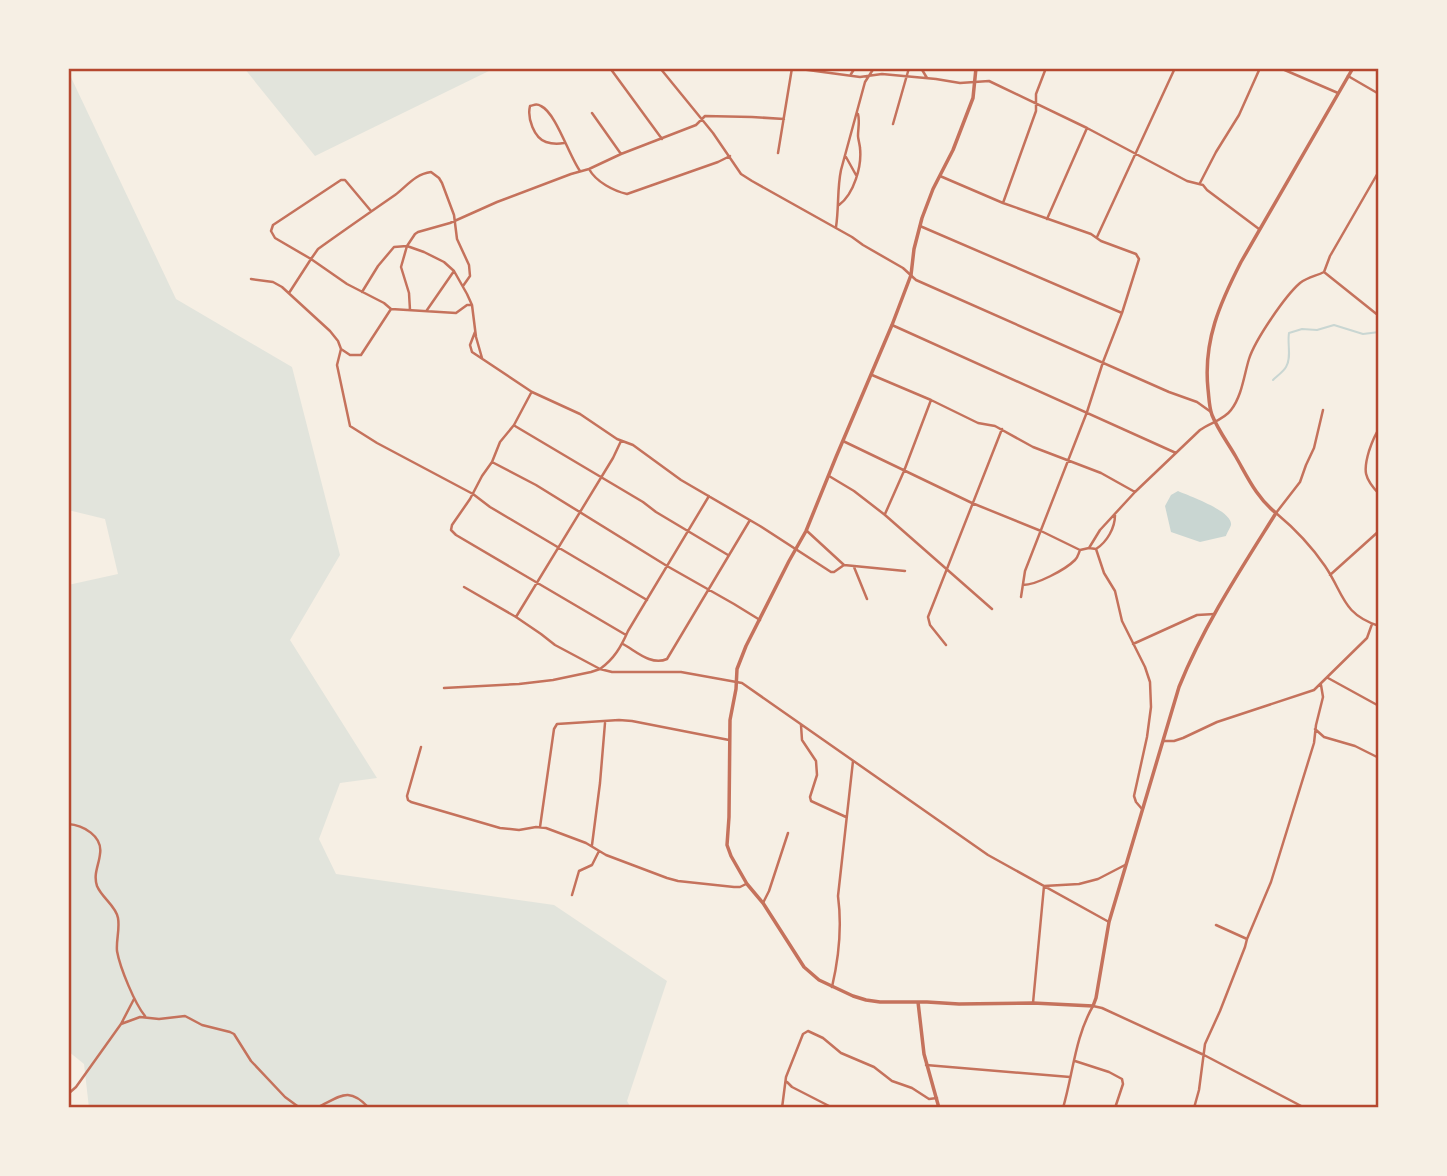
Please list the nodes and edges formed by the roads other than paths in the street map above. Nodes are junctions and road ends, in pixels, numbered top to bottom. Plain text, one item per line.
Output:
1 (610, 68) edge
2 (660, 68) edge
3 (792, 68) edge
4 (855, 68) edge
5 (874, 68) edge
6 (909, 68) edge
7 (921, 68) edge
8 (976, 68) edge
9 (1046, 68) edge
10 (1175, 68) edge
11 (1260, 68) edge
12 (1280, 68) edge
13 (1353, 68) edge
14 (848, 75) junction
15 (869, 76) junction
16 (907, 76) junction
17 (1348, 76) junction
18 (927, 78) junction
19 (976, 82) junction
20 (1338, 93) junction
21 (1379, 94) edge
22 (1036, 103) junction
23 (857, 112) junction
24 (592, 113) dead end
25 (784, 119) junction
26 (701, 120) junction
27 (893, 124) dead end
28 (1087, 128) junction
29 (662, 139) junction
30 (564, 144) junction
31 (778, 153) dead end
32 (621, 154) junction
33 (1136, 154) junction
34 (845, 155) junction
35 (730, 156) junction
36 (589, 169) junction
37 (580, 171) junction
38 (1379, 171) edge
39 (856, 175) junction
40 (940, 176) junction
41 (1200, 183) junction
42 (1003, 203) junction
43 (839, 205) junction
44 (371, 211) junction
45 (1047, 219) junction
46 (456, 220) junction
47 (920, 226) junction
48 (836, 227) junction
49 (1260, 229) junction
50 (1096, 238) junction
51 (407, 246) junction
52 (311, 259) junction
53 (454, 271) junction
54 (1324, 272) junction
55 (911, 275) junction
56 (251, 279) dead end
57 (463, 286) junction
58 (362, 292) junction
59 (289, 293) junction
60 (472, 304) junction
61 (391, 309) junction
62 (410, 310) junction
63 (427, 310) junction
64 (1122, 313) junction
65 (1379, 316) edge
66 (892, 325) junction
67 (475, 332) junction
68 (341, 349) junction
69 (484, 361) junction
70 (1103, 362) junction
71 (872, 375) junction
72 (531, 392) junction
73 (931, 400) junction
74 (1323, 411) dead end
75 (1087, 412) junction
76 (1211, 412) junction
77 (1215, 421) junction
78 (514, 425) junction
79 (1002, 429) junction
80 (1379, 429) edge
81 (621, 441) junction
82 (843, 441) junction
83 (1176, 453) junction
84 (1069, 461) junction
85 (492, 462) junction
86 (904, 471) junction
87 (601, 477) junction
88 (829, 477) junction
89 (1135, 492) junction
90 (472, 494) junction
91 (1379, 494) edge
92 (709, 496) junction
93 (972, 503) junction
94 (580, 512) junction
95 (1276, 513) junction
96 (885, 515) junction
97 (1115, 515) junction
98 (750, 520) junction
99 (688, 531) junction
100 (806, 531) junction
101 (1041, 531) junction
102 (1379, 531) edge
103 (558, 547) junction
104 (1089, 548) junction
105 (1096, 549) junction
106 (796, 550) junction
107 (1080, 550) junction
108 (728, 555) junction
109 (844, 565) junction
110 (667, 566) junction
111 (854, 567) junction
112 (947, 569) junction
113 (905, 571) dead end
114 (1330, 575) junction
115 (537, 583) junction
116 (1023, 585) junction
117 (464, 586) dead end
118 (709, 590) junction
119 (1021, 597) dead end
120 (867, 599) dead end
121 (647, 600) junction
122 (992, 609) dead end
123 (1215, 614) junction
124 (516, 617) junction
125 (760, 620) junction
126 (1372, 624) junction
127 (1379, 626) edge
128 (626, 635) junction
129 (623, 644) junction
130 (1133, 644) junction
131 (946, 645) dead end
132 (600, 669) junction
133 (1328, 677) junction
134 (736, 681) junction
135 (1321, 685) junction
136 (444, 688) dead end
137 (1379, 706) edge
138 (605, 722) junction
139 (801, 724) junction
140 (1315, 729) junction
141 (729, 740) junction
142 (1162, 741) junction
143 (421, 747) dead end
144 (1379, 758) edge
145 (853, 760) junction
146 (1142, 808) junction
147 (846, 817) junction
148 (68, 824) edge
149 (540, 827) junction
150 (788, 833) dead end
151 (592, 845) junction
152 (599, 851) junction
153 (1125, 865) junction
154 (747, 884) junction
155 (1044, 886) junction
156 (572, 895) dead end
157 (762, 903) junction
158 (1109, 922) junction
159 (1216, 925) dead end
160 (1247, 939) junction
161 (832, 987) junction
162 (134, 997) junction
163 (918, 1002) junction
164 (1033, 1003) junction
165 (1093, 1006) junction
166 (145, 1016) junction
167 (121, 1024) junction
168 (1204, 1055) junction
169 (1073, 1060) junction
170 (926, 1065) junction
171 (1070, 1077) junction
172 (786, 1080) junction
173 (68, 1094) edge
174 (937, 1098) junction
175 (300, 1108) edge
176 (316, 1108) edge
177 (369, 1108) edge
178 (782, 1108) edge
179 (832, 1108) edge
180 (939, 1108) edge
181 (1063, 1108) edge
182 (1115, 1108) edge
183 (1194, 1108) edge
184 (1305, 1108) edge

1 - 29 street
2 - 26 street
3 - 14 street
3 - 25 street
4 - 14 street
5 - 15 street
6 - 16 street
7 - 18 street
8 - 19 street
9 - 22 street
10 - 33 street
11 - 41 street
12 - 20 street
13 - 17 street
14 - 15 street
15 - 16 street
15 - 23 street
16 - 18 street
16 - 27 street
17 - 20 street
17 - 21 street
18 - 19 street
19 - 22 street
19 - 40 street
20 - 49 street
22 - 28 street
22 - 42 street
23 - 34 street
23 - 39 street
24 - 32 street
25 - 26 street
25 - 31 street
26 - 29 street
26 - 35 street
28 - 33 street
28 - 45 street
29 - 32 street
30 - 30 street
30 - 37 street
32 - 36 street
33 - 41 street
33 - 50 street
34 - 39 street
34 - 43 street
35 - 36 street
35 - 48 street
36 - 37 street
37 - 46 street
38 - 54 street
39 - 43 street
40 - 42 street
40 - 47 street
41 - 49 street
42 - 45 street
43 - 48 street
44 - 46 street
44 - 52 street
44 - 52 street
45 - 50 street
46 - 51 street
46 - 57 street
47 - 55 street
47 - 64 street
48 - 55 street
49 - 76 street
50 - 64 street
51 - 53 street
51 - 58 street
51 - 62 street
52 - 58 street
52 - 59 street
53 - 57 street
53 - 63 street
54 - 65 street
54 - 77 street
55 - 66 street
55 - 70 street
56 - 59 street
57 - 60 street
58 - 61 street
59 - 68 street
60 - 63 street
60 - 67 street
61 - 62 street
61 - 68 street
62 - 63 street
64 - 70 street
66 - 71 street
66 - 75 street
67 - 69 street
67 - 69 street
68 - 90 street
69 - 72 street
70 - 75 street
70 - 76 street
71 - 73 street
71 - 82 street
72 - 78 street
72 - 81 street
73 - 79 street
73 - 86 street
74 - 95 street
75 - 83 street
75 - 84 street
76 - 77 street
77 - 83 street
77 - 95 street
78 - 85 street
78 - 87 street
79 - 84 street
79 - 93 street
80 - 91 street
81 - 87 street
81 - 92 street
82 - 86 street
82 - 88 street
83 - 89 street
84 - 89 street
84 - 101 street
85 - 90 street
85 - 94 street
86 - 93 street
86 - 96 street
87 - 94 street
87 - 99 street
88 - 96 street
88 - 100 street
89 - 97 street
90 - 103 street
90 - 115 street
92 - 98 street
92 - 99 street
93 - 101 street
93 - 112 street
94 - 103 street
94 - 110 street
95 - 114 street
95 - 123 street
96 - 112 street
97 - 104 street
97 - 105 street
98 - 106 street
98 - 108 street
99 - 108 street
99 - 110 street
100 - 106 street
100 - 109 street
101 - 107 street
101 - 116 street
102 - 114 street
103 - 115 street
103 - 121 street
104 - 105 street
104 - 107 street
105 - 130 street
106 - 109 street
106 - 125 street
107 - 116 street
108 - 118 street
109 - 111 street
110 - 118 street
110 - 121 street
111 - 113 street
111 - 120 street
112 - 122 street
112 - 131 street
114 - 126 street
115 - 124 street
115 - 128 street
116 - 119 street
117 - 124 street
118 - 125 street
118 - 129 street
121 - 128 street
123 - 130 street
123 - 142 street
124 - 132 street
125 - 134 street
126 - 127 street
126 - 133 street
128 - 129 street
129 - 132 street
130 - 146 street
132 - 134 street
132 - 136 street
133 - 135 street
133 - 137 street
134 - 139 street
134 - 141 street
135 - 140 street
135 - 142 street
138 - 141 street
138 - 149 street
138 - 151 street
139 - 145 street
139 - 147 street
140 - 144 street
140 - 160 street
141 - 154 street
142 - 146 street
143 - 149 street
145 - 147 street
145 - 155 street
146 - 153 street
147 - 161 street
148 - 162 street
149 - 151 street
150 - 157 street
151 - 152 street
152 - 154 street
152 - 156 street
153 - 155 street
153 - 158 street
154 - 157 street
155 - 158 street
155 - 164 street
157 - 161 street
158 - 165 street
159 - 160 street
160 - 168 street
161 - 163 street
162 - 166 street
162 - 167 street
163 - 164 street
163 - 170 street
164 - 165 street
165 - 168 street
165 - 169 street
166 - 167 street
166 - 175 street
167 - 173 street
168 - 183 street
168 - 184 street
169 - 171 street
169 - 182 street
170 - 171 street
170 - 174 street
171 - 181 street
172 - 174 street
172 - 178 street
172 - 179 street
174 - 180 street
176 - 177 street

